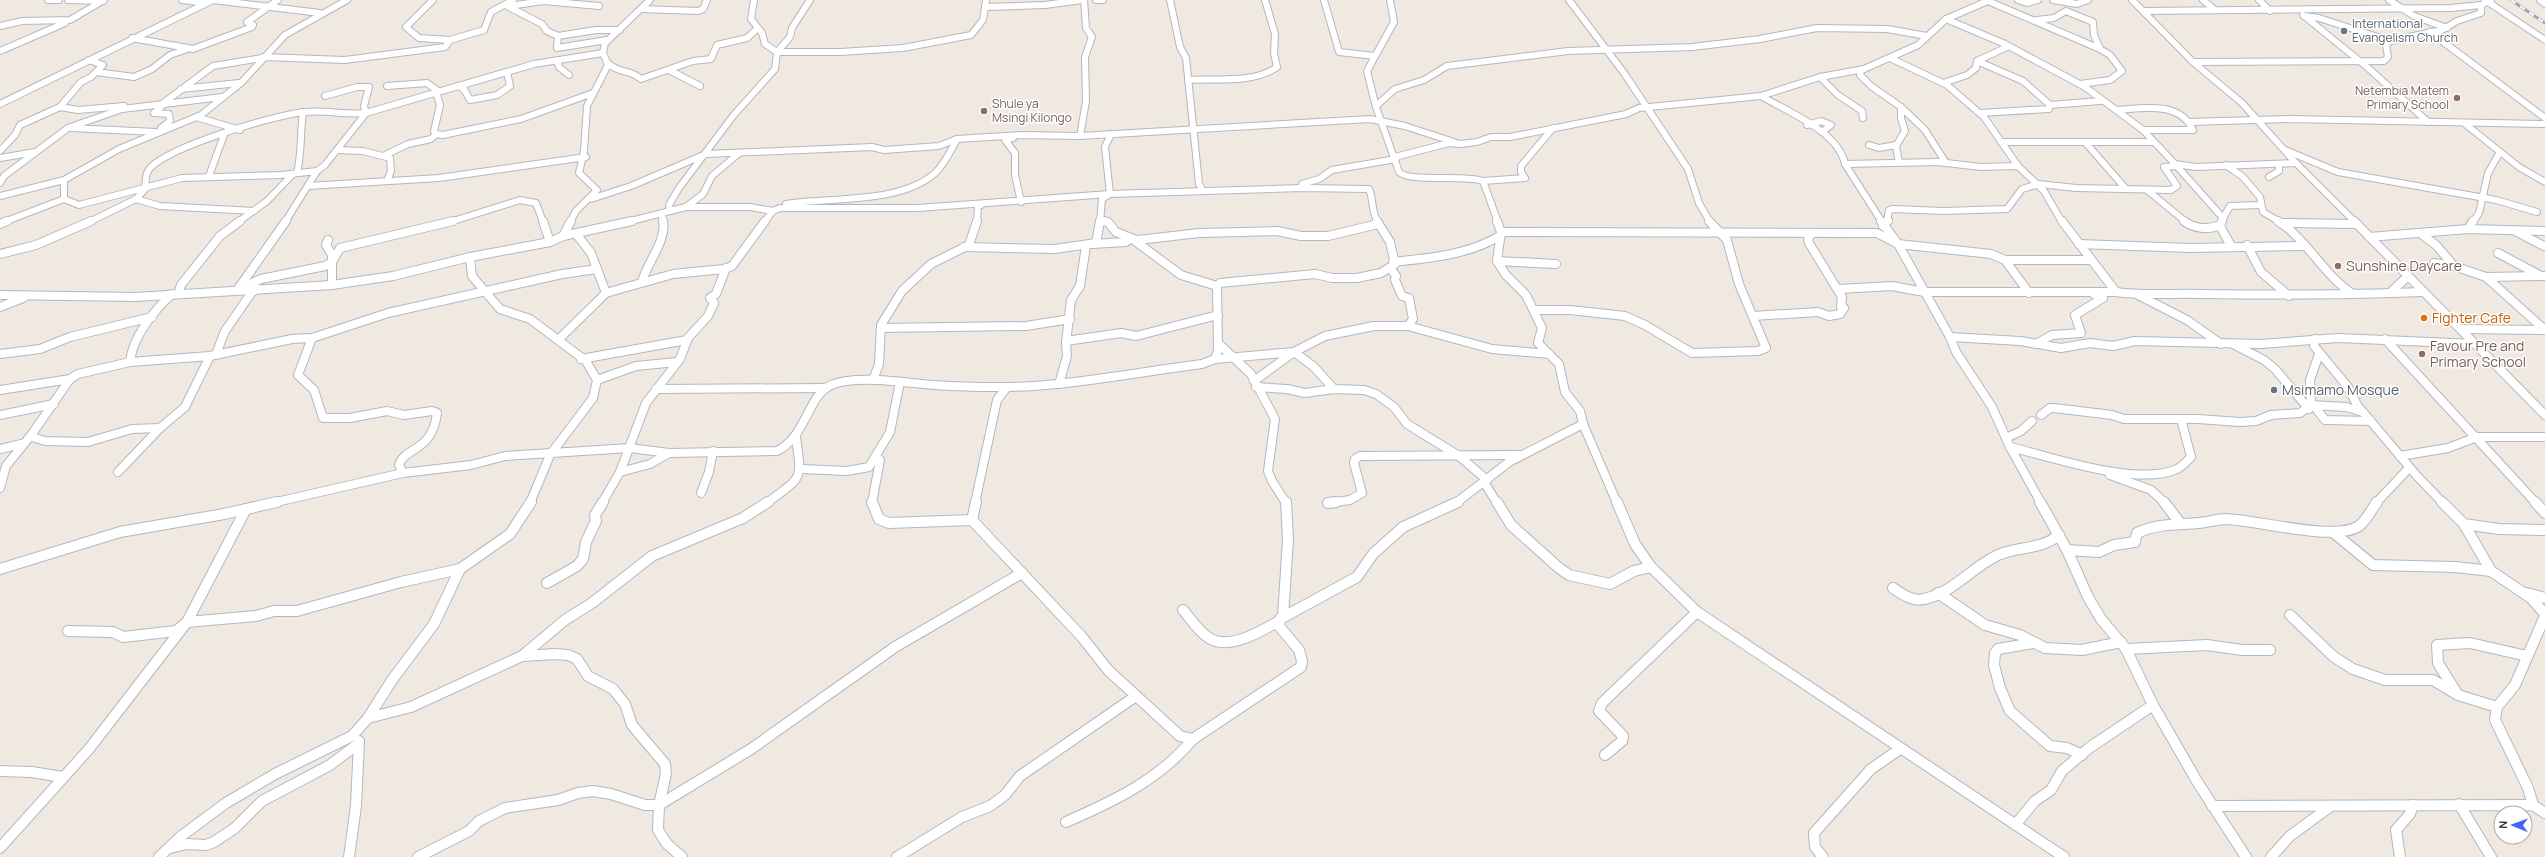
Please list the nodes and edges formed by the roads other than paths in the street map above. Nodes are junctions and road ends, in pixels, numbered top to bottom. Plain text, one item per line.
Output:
1 (48, 0) edge
2 (59, 0) edge
3 (68, 0) edge
4 (104, 0) edge
5 (182, 0) edge
6 (278, 0) edge
7 (347, 0) edge
8 (433, 0) edge
9 (513, 0) edge
10 (650, 0) edge
11 (707, 0) edge
12 (754, 0) edge
13 (810, 0) edge
14 (1083, 0) edge
15 (1096, 0) edge
16 (1103, 0) edge
17 (1170, 0) edge
18 (1265, 0) edge
19 (1324, 0) edge
20 (1390, 0) edge
21 (1396, 0) edge
22 (1569, 0) edge
23 (1989, 0) edge
24 (2018, 0) edge
25 (2038, 0) edge
26 (2053, 0) edge
27 (2088, 0) edge
28 (2132, 0) edge
29 (2204, 0) edge
30 (2259, 0) edge
31 (2317, 0) edge
32 (2389, 0) edge
33 (2540, 0) edge
34 (210, 1) edge
35 (575, 2) edge
36 (2486, 2) edge
37 (986, 3) edge
38 (2545, 4) edge
39 (268, 6) junction
40 (507, 6) junction
41 (598, 6) dead end
42 (641, 8) junction
43 (2400, 8) junction
44 (2269, 9) junction
45 (2326, 9) junction
46 (2215, 10) junction
47 (2144, 11) junction
48 (320, 13) junction
49 (2303, 15) junction
50 (2053, 18) junction
51 (1946, 19) junction
52 (70, 20) junction
53 (2033, 20) junction
54 (0, 26) edge
55 (2049, 26) junction
56 (2447, 28) junction
57 (757, 29) junction
58 (620, 30) junction
59 (2430, 32) junction
60 (558, 36) junction
61 (1927, 36) junction
62 (132, 38) junction
63 (747, 38) junction
64 (450, 40) junction
65 (607, 40) junction
66 (762, 40) junction
67 (2545, 40) edge
68 (2390, 41) junction
69 (2005, 44) junction
70 (188, 49) junction
71 (2100, 49) junction
72 (1606, 50) junction
73 (0, 52) edge
74 (777, 52) junction
75 (603, 53) junction
76 (1375, 56) junction
77 (262, 58) junction
78 (1890, 58) junction
79 (89, 60) junction
80 (557, 60) junction
81 (1977, 61) junction
82 (2193, 62) junction
83 (2361, 62) junction
84 (609, 64) junction
85 (669, 70) junction
86 (1861, 70) junction
87 (96, 72) junction
88 (507, 72) junction
89 (569, 75) dead end
90 (1820, 77) junction
91 (1188, 80) junction
92 (241, 83) junction
93 (1943, 83) junction
94 (2079, 84) junction
95 (387, 86) dead end
96 (458, 86) junction
97 (700, 86) dead end
98 (181, 89) junction
99 (437, 92) junction
100 (593, 93) junction
101 (325, 96) dead end
102 (1761, 96) junction
103 (222, 97) junction
104 (2099, 98) junction
105 (2, 102) edge
106 (163, 104) junction
107 (2050, 105) junction
108 (1376, 106) junction
109 (60, 107) junction
110 (136, 107) junction
111 (1647, 107) junction
112 (1901, 107) junction
113 (2117, 110) junction
114 (304, 112) junction
115 (366, 113) junction
116 (1980, 113) junction
117 (196, 117) junction
118 (1863, 118) dead end
119 (2545, 118) edge
120 (1381, 120) junction
121 (2254, 120) junction
122 (2189, 122) junction
123 (2428, 122) junction
124 (2464, 122) junction
125 (2545, 124) edge
126 (68, 128) junction
127 (1554, 128) junction
128 (1194, 129) junction
129 (240, 130) junction
130 (2143, 130) junction
131 (157, 132) junction
132 (436, 134) junction
133 (1111, 134) junction
134 (224, 135) junction
135 (1022, 135) junction
136 (1080, 136) junction
137 (957, 140) junction
138 (2002, 142) junction
139 (2086, 142) junction
140 (2153, 142) junction
141 (1460, 144) junction
142 (1896, 145) junction
143 (1869, 146) dead end
144 (2284, 149) dead end
145 (338, 150) junction
146 (0, 151) edge
147 (39, 152) junction
148 (2500, 152) junction
149 (706, 154) junction
150 (738, 154) junction
151 (385, 155) junction
152 (586, 157) junction
153 (0, 158) edge
154 (1396, 158) junction
155 (1899, 163) junction
156 (1946, 163) junction
157 (2296, 163) junction
158 (1845, 164) junction
159 (2279, 164) junction
160 (2176, 165) junction
161 (2226, 165) junction
162 (2018, 166) junction
163 (13, 168) junction
164 (0, 169) edge
165 (317, 171) junction
166 (295, 174) junction
167 (209, 176) junction
168 (2269, 178) dead end
169 (64, 180) junction
170 (387, 181) junction
171 (1483, 181) junction
172 (2545, 182) edge
173 (0, 183) edge
174 (2039, 184) junction
175 (146, 186) junction
176 (308, 186) junction
177 (1302, 188) junction
178 (2126, 189) junction
179 (2147, 190) junction
180 (1203, 191) junction
181 (1110, 194) junction
182 (0, 196) edge
183 (2483, 198) junction
184 (64, 199) junction
185 (136, 199) junction
186 (591, 199) junction
187 (1021, 202) junction
188 (981, 204) junction
189 (2261, 205) junction
190 (686, 207) junction
191 (776, 210) junction
192 (254, 211) junction
193 (2537, 212) dead end
194 (666, 213) junction
195 (1498, 219) junction
196 (1100, 221) junction
197 (2221, 222) junction
198 (2280, 223) junction
199 (0, 224) edge
200 (1378, 224) junction
201 (2356, 224) junction
202 (1882, 229) junction
203 (2468, 229) junction
204 (2513, 230) junction
205 (2545, 231) edge
206 (1526, 232) junction
207 (1717, 232) junction
208 (2420, 233) junction
209 (1501, 234) junction
210 (577, 235) junction
211 (562, 236) junction
212 (1810, 236) junction
213 (2369, 237) junction
214 (1131, 238) junction
215 (328, 240) dead end
216 (550, 242) junction
217 (1898, 244) junction
218 (2079, 244) junction
219 (1089, 245) junction
220 (2231, 246) junction
221 (2247, 246) junction
222 (2304, 246) junction
223 (2544, 246) edge
224 (964, 247) junction
225 (2498, 253) dead end
226 (0, 254) edge
227 (470, 256) junction
228 (2005, 260) junction
229 (2090, 260) junction
230 (1497, 261) junction
231 (332, 262) junction
232 (2434, 263) dead end
233 (1556, 264) dead end
234 (1392, 265) junction
235 (2454, 266) junction
236 (726, 268) junction
237 (597, 269) junction
238 (2408, 276) junction
239 (2544, 276) edge
240 (2486, 277) junction
241 (642, 282) junction
242 (332, 285) junction
243 (1217, 286) junction
244 (248, 288) junction
245 (238, 289) junction
246 (258, 289) junction
247 (1839, 289) junction
248 (484, 292) junction
249 (1924, 292) junction
250 (2116, 292) junction
251 (2391, 292) junction
252 (2424, 292) junction
253 (606, 293) junction
254 (2029, 293) junction
255 (2091, 293) junction
256 (175, 294) junction
257 (2353, 294) junction
258 (0, 295) edge
259 (2138, 295) junction
260 (37, 296) junction
261 (2289, 296) junction
262 (0, 307) edge
263 (1535, 310) junction
264 (1218, 316) junction
265 (1753, 316) junction
266 (152, 317) junction
267 (1070, 319) junction
268 (2541, 321) edge
269 (1408, 326) junction
270 (881, 328) junction
271 (2461, 329) junction
272 (2545, 330) edge
273 (2081, 333) junction
274 (1950, 337) junction
275 (312, 338) junction
276 (2315, 339) junction
277 (2385, 339) junction
278 (558, 340) junction
279 (687, 340) junction
280 (1066, 341) junction
281 (1219, 344) junction
282 (2036, 344) junction
283 (2221, 344) junction
284 (2232, 344) junction
285 (2476, 344) junction
286 (2102, 345) junction
287 (1294, 352) junction
288 (0, 354) edge
289 (1549, 354) junction
290 (2319, 354) junction
291 (213, 355) junction
292 (1232, 357) junction
293 (581, 359) junction
294 (1215, 359) junction
295 (130, 362) junction
296 (677, 362) junction
297 (70, 379) junction
298 (597, 380) junction
299 (873, 380) junction
300 (900, 382) junction
301 (1059, 384) junction
302 (1255, 384) junction
303 (1007, 387) junction
304 (826, 388) junction
305 (656, 389) junction
306 (1334, 389) junction
307 (0, 390) edge
308 (54, 404) junction
309 (2311, 407) junction
310 (2364, 412) junction
311 (2544, 414) edge
312 (0, 415) edge
313 (2041, 415) dead end
314 (2181, 419) junction
315 (2032, 421) dead end
316 (2371, 421) junction
317 (1583, 424) junction
318 (160, 428) junction
319 (32, 434) junction
320 (796, 437) junction
321 (2477, 437) junction
322 (2545, 437) edge
323 (2006, 438) junction
324 (21, 444) junction
325 (2010, 447) junction
326 (630, 448) junction
327 (0, 449) edge
328 (714, 450) junction
329 (669, 453) junction
330 (550, 455) junction
331 (1459, 456) junction
332 (1522, 456) junction
333 (2400, 456) junction
334 (875, 457) junction
335 (2409, 468) junction
336 (802, 469) junction
337 (2102, 470) junction
338 (118, 472) dead end
339 (620, 472) junction
340 (403, 473) junction
341 (2, 477) edge
342 (1485, 481) junction
343 (0, 488) edge
344 (700, 493) dead end
345 (1328, 503) dead end
346 (246, 509) junction
347 (2545, 513) edge
348 (972, 520) junction
349 (2180, 523) junction
350 (2464, 524) junction
351 (2545, 530) edge
352 (2334, 533) junction
353 (2059, 535) junction
354 (2067, 550) junction
355 (1651, 567) junction
356 (0, 569) edge
357 (460, 569) junction
358 (2491, 571) junction
359 (1022, 573) junction
360 (547, 583) dead end
361 (1893, 588) dead end
362 (2523, 592) junction
363 (1938, 593) junction
364 (2545, 598) edge
365 (1183, 610) dead end
366 (2544, 611) edge
367 (1697, 612) junction
368 (2290, 615) dead end
369 (1281, 619) junction
370 (187, 622) junction
371 (68, 631) dead end
372 (2034, 643) junction
373 (2124, 646) junction
374 (2270, 650) dead end
375 (522, 656) junction
376 (2527, 656) junction
377 (2458, 695) junction
378 (1136, 696) junction
379 (2153, 705) junction
380 (2497, 707) junction
381 (368, 718) junction
382 (1193, 739) junction
383 (355, 740) junction
384 (1900, 749) junction
385 (1605, 755) dead end
386 (2082, 755) junction
387 (0, 771) edge
388 (62, 777) junction
389 (2459, 804) junction
390 (2413, 805) junction
391 (2533, 805) junction
392 (659, 806) junction
393 (2212, 806) junction
394 (2331, 806) junction
395 (2545, 813) edge
396 (1066, 822) dead end
397 (2015, 825) junction
398 (0, 848) edge
399 (163, 853) edge
400 (349, 857) edge
401 (418, 857) edge
402 (682, 857) edge
403 (897, 857) edge
404 (1823, 857) edge
405 (2062, 857) edge
406 (2246, 857) edge
407 (2271, 857) edge
408 (2400, 857) edge
409 (2491, 857) edge

1 - 2 street
3 - 4 street
4 - 52 street
5 - 34 street
6 - 39 street
7 - 48 street
8 - 64 street
9 - 40 street
10 - 42 street
11 - 42 street
12 - 57 street
13 - 74 street
14 - 37 street
14 - 136 street
15 - 16 street
17 - 91 street
18 - 91 street
19 - 76 street
20 - 21 street
20 - 76 street
22 - 72 street
23 - 51 street
23 - 53 street
24 - 25 street
26 - 27 street
28 - 47 street
29 - 46 street
30 - 44 street
31 - 45 street
32 - 43 street
33 - 38 street
34 - 39 street
34 - 62 street
35 - 40 street
35 - 41 street
36 - 43 street
36 - 56 street
36 - 67 street
37 - 74 street
39 - 48 street
39 - 70 street
40 - 60 street
40 - 64 street
42 - 58 street
43 - 45 street
43 - 56 street
44 - 45 street
44 - 46 street
44 - 49 street
46 - 47 street
47 - 82 street
48 - 77 street
49 - 68 street
49 - 83 street
50 - 53 street
50 - 55 street
50 - 71 street
51 - 61 street
51 - 69 street
52 - 54 street
52 - 73 street
53 - 55 street
55 - 71 street
56 - 59 street
57 - 63 street
57 - 66 street
58 - 60 street
58 - 65 street
59 - 68 street
59 - 119 street
60 - 65 street
61 - 72 street
61 - 78 street
62 - 70 street
62 - 79 street
63 - 66 street
63 - 85 street
64 - 77 street
65 - 75 street
66 - 74 street
68 - 83 street
69 - 81 street
69 - 94 street
70 - 87 street
71 - 94 street
72 - 108 street
72 - 111 street
74 - 149 street
75 - 80 street
75 - 84 street
76 - 108 street
77 - 92 street
77 - 98 street
78 - 86 street
78 - 93 street
79 - 87 street
79 - 105 street
80 - 88 street
80 - 89 street
81 - 93 street
81 - 107 street
82 - 83 street
82 - 121 street
83 - 123 street
84 - 85 street
84 - 100 street
85 - 97 street
86 - 90 street
86 - 112 street
87 - 109 street
88 - 96 street
88 - 96 street
90 - 102 street
90 - 118 street
91 - 128 street
92 - 98 street
92 - 103 street
93 - 116 street
94 - 104 street
95 - 99 street
96 - 99 street
98 - 106 street
99 - 115 street
99 - 132 street
100 - 132 street
100 - 152 street
101 - 115 street
102 - 111 street
102 - 158 street
103 - 106 street
103 - 117 street
104 - 107 street
104 - 113 street
106 - 110 street
106 - 131 street
107 - 116 street
108 - 120 street
109 - 110 street
109 - 146 street
110 - 126 street
111 - 127 street
111 - 207 street
112 - 142 street
112 - 156 street
113 - 122 street
113 - 130 street
114 - 115 street
114 - 129 street
114 - 166 street
115 - 145 street
116 - 138 street
117 - 129 street
117 - 131 street
120 - 128 street
120 - 141 street
120 - 154 street
121 - 122 street
121 - 123 street
121 - 157 street
122 - 130 street
123 - 124 street
124 - 125 street
124 - 148 street
126 - 131 street
126 - 147 street
127 - 141 street
127 - 171 street
128 - 133 street
128 - 180 street
129 - 134 street
130 - 140 street
131 - 169 street
132 - 151 street
133 - 136 street
133 - 181 street
134 - 167 street
134 - 175 street
135 - 136 street
135 - 137 street
135 - 187 street
137 - 150 street
137 - 191 street
138 - 139 street
138 - 162 street
139 - 140 street
139 - 178 street
140 - 160 street
141 - 154 street
142 - 143 street
142 - 155 street
144 - 183 street
145 - 151 street
145 - 165 street
147 - 153 street
147 - 163 street
148 - 172 street
148 - 183 street
149 - 150 street
149 - 186 street
149 - 194 street
150 - 190 street
151 - 170 street
152 - 170 street
152 - 186 street
154 - 171 street
154 - 177 street
155 - 156 street
155 - 158 street
156 - 162 street
157 - 159 street
157 - 201 street
158 - 202 street
159 - 161 street
159 - 168 street
160 - 161 street
160 - 179 street
160 - 197 street
161 - 189 street
162 - 174 street
163 - 164 street
163 - 173 street
165 - 166 street
165 - 176 street
166 - 167 street
166 - 192 street
167 - 175 street
169 - 182 street
169 - 184 street
170 - 176 street
171 - 195 street
174 - 178 street
174 - 202 street
174 - 218 street
175 - 184 street
175 - 185 street
176 - 245 street
177 - 180 street
177 - 200 street
178 - 179 street
179 - 197 street
180 - 181 street
181 - 187 street
181 - 196 street
183 - 193 street
183 - 203 street
184 - 199 street
185 - 192 street
185 - 226 street
186 - 211 street
187 - 188 street
188 - 191 street
188 - 224 street
189 - 197 street
189 - 198 street
190 - 191 street
190 - 194 street
191 - 236 street
192 - 256 street
194 - 210 street
194 - 241 street
195 - 206 street
195 - 209 street
196 - 214 street
196 - 219 street
197 - 220 street
198 - 201 street
198 - 222 street
200 - 214 street
200 - 234 street
201 - 213 street
202 - 212 street
202 - 217 street
203 - 204 street
203 - 208 street
204 - 205 street
204 - 223 street
206 - 207 street
206 - 209 street
207 - 212 street
207 - 265 street
208 - 213 street
208 - 235 street
209 - 230 street
209 - 234 street
210 - 211 street
210 - 237 street
211 - 216 street
212 - 247 street
213 - 238 street
214 - 219 street
214 - 243 street
215 - 231 street
216 - 227 street
216 - 231 street
217 - 228 street
217 - 249 street
218 - 220 street
218 - 229 street
219 - 224 street
219 - 267 street
220 - 221 street
221 - 222 street
221 - 261 street
222 - 257 street
224 - 270 street
225 - 239 street
227 - 242 street
227 - 248 street
228 - 229 street
228 - 254 street
229 - 250 street
230 - 233 street
230 - 263 street
231 - 242 street
231 - 244 street
232 - 235 street
234 - 243 street
234 - 269 street
235 - 240 street
236 - 241 street
236 - 279 street
237 - 248 street
237 - 253 street
238 - 251 street
238 - 252 street
239 - 240 street
240 - 268 street
241 - 253 street
242 - 246 street
243 - 264 street
244 - 245 street
244 - 246 street
245 - 256 street
246 - 291 street
247 - 249 street
247 - 265 street
248 - 275 street
248 - 278 street
249 - 254 street
249 - 274 street
250 - 255 street
250 - 259 street
251 - 252 street
251 - 257 street
252 - 271 street
253 - 278 street
254 - 255 street
255 - 273 street
256 - 260 street
256 - 266 street
257 - 261 street
258 - 260 street
259 - 261 street
259 - 283 street
260 - 262 street
263 - 265 street
263 - 289 street
264 - 280 street
264 - 281 street
266 - 288 street
266 - 295 street
267 - 270 street
267 - 280 street
268 - 272 street
269 - 287 street
269 - 289 street
270 - 299 street
271 - 272 street
271 - 285 street
273 - 282 street
273 - 286 street
274 - 282 street
274 - 323 street
275 - 291 street
275 - 340 street
276 - 277 street
276 - 284 street
276 - 290 street
277 - 285 street
277 - 321 street
278 - 293 street
279 - 293 street
279 - 296 street
280 - 301 street
281 - 292 street
281 - 294 street
282 - 286 street
283 - 284 street
283 - 286 street
284 - 309 street
285 - 311 street
287 - 292 street
287 - 302 street
287 - 306 street
289 - 317 street
290 - 309 street
290 - 310 street
291 - 295 street
291 - 318 street
292 - 294 street
292 - 302 street
293 - 298 street
294 - 301 street
295 - 297 street
296 - 298 street
296 - 305 street
297 - 307 street
297 - 308 street
298 - 330 street
299 - 300 street
299 - 304 street
300 - 303 street
300 - 334 street
301 - 303 street
302 - 306 street
302 - 369 street
303 - 348 street
304 - 305 street
304 - 320 street
305 - 326 street
306 - 331 street
308 - 312 street
308 - 319 street
309 - 310 street
309 - 314 street
309 - 316 street
310 - 316 street
313 - 314 street
314 - 337 street
315 - 323 street
316 - 333 street
317 - 332 street
317 - 355 street
318 - 319 street
318 - 338 street
319 - 324 street
320 - 328 street
320 - 336 street
321 - 322 street
321 - 333 street
321 - 347 street
323 - 325 street
324 - 327 street
324 - 341 street
325 - 337 street
325 - 353 street
326 - 329 street
326 - 330 street
326 - 339 street
328 - 329 street
328 - 344 street
329 - 339 street
330 - 340 street
330 - 357 street
331 - 332 street
331 - 342 street
331 - 345 street
332 - 342 street
333 - 335 street
334 - 336 street
334 - 348 street
335 - 350 street
335 - 352 street
336 - 375 street
337 - 349 street
339 - 360 street
340 - 346 street
341 - 343 street
342 - 355 street
342 - 369 street
346 - 356 street
346 - 370 street
348 - 359 street
349 - 352 street
349 - 354 street
350 - 351 street
350 - 358 street
352 - 358 street
353 - 354 street
353 - 363 street
354 - 373 street
355 - 367 street
357 - 370 street
357 - 381 street
358 - 362 street
359 - 378 street
359 - 392 street
361 - 363 street
362 - 364 street
362 - 366 street
363 - 372 street
365 - 369 street
366 - 376 street
367 - 384 street
367 - 385 street
368 - 377 street
369 - 382 street
370 - 371 street
370 - 388 street
372 - 373 street
372 - 386 street
373 - 374 street
373 - 379 street
375 - 381 street
375 - 392 street
376 - 377 street
376 - 380 street
377 - 380 street
378 - 382 street
378 - 403 street
379 - 386 street
379 - 393 street
380 - 391 street
381 - 383 street
382 - 396 street
383 - 399 street
383 - 399 street
383 - 400 street
384 - 397 street
384 - 404 street
386 - 397 street
387 - 388 street
388 - 398 street
389 - 390 street
389 - 391 street
389 - 409 street
390 - 394 street
390 - 408 street
391 - 395 street
392 - 401 street
392 - 402 street
393 - 394 street
393 - 406 street
394 - 407 street
397 - 405 street

